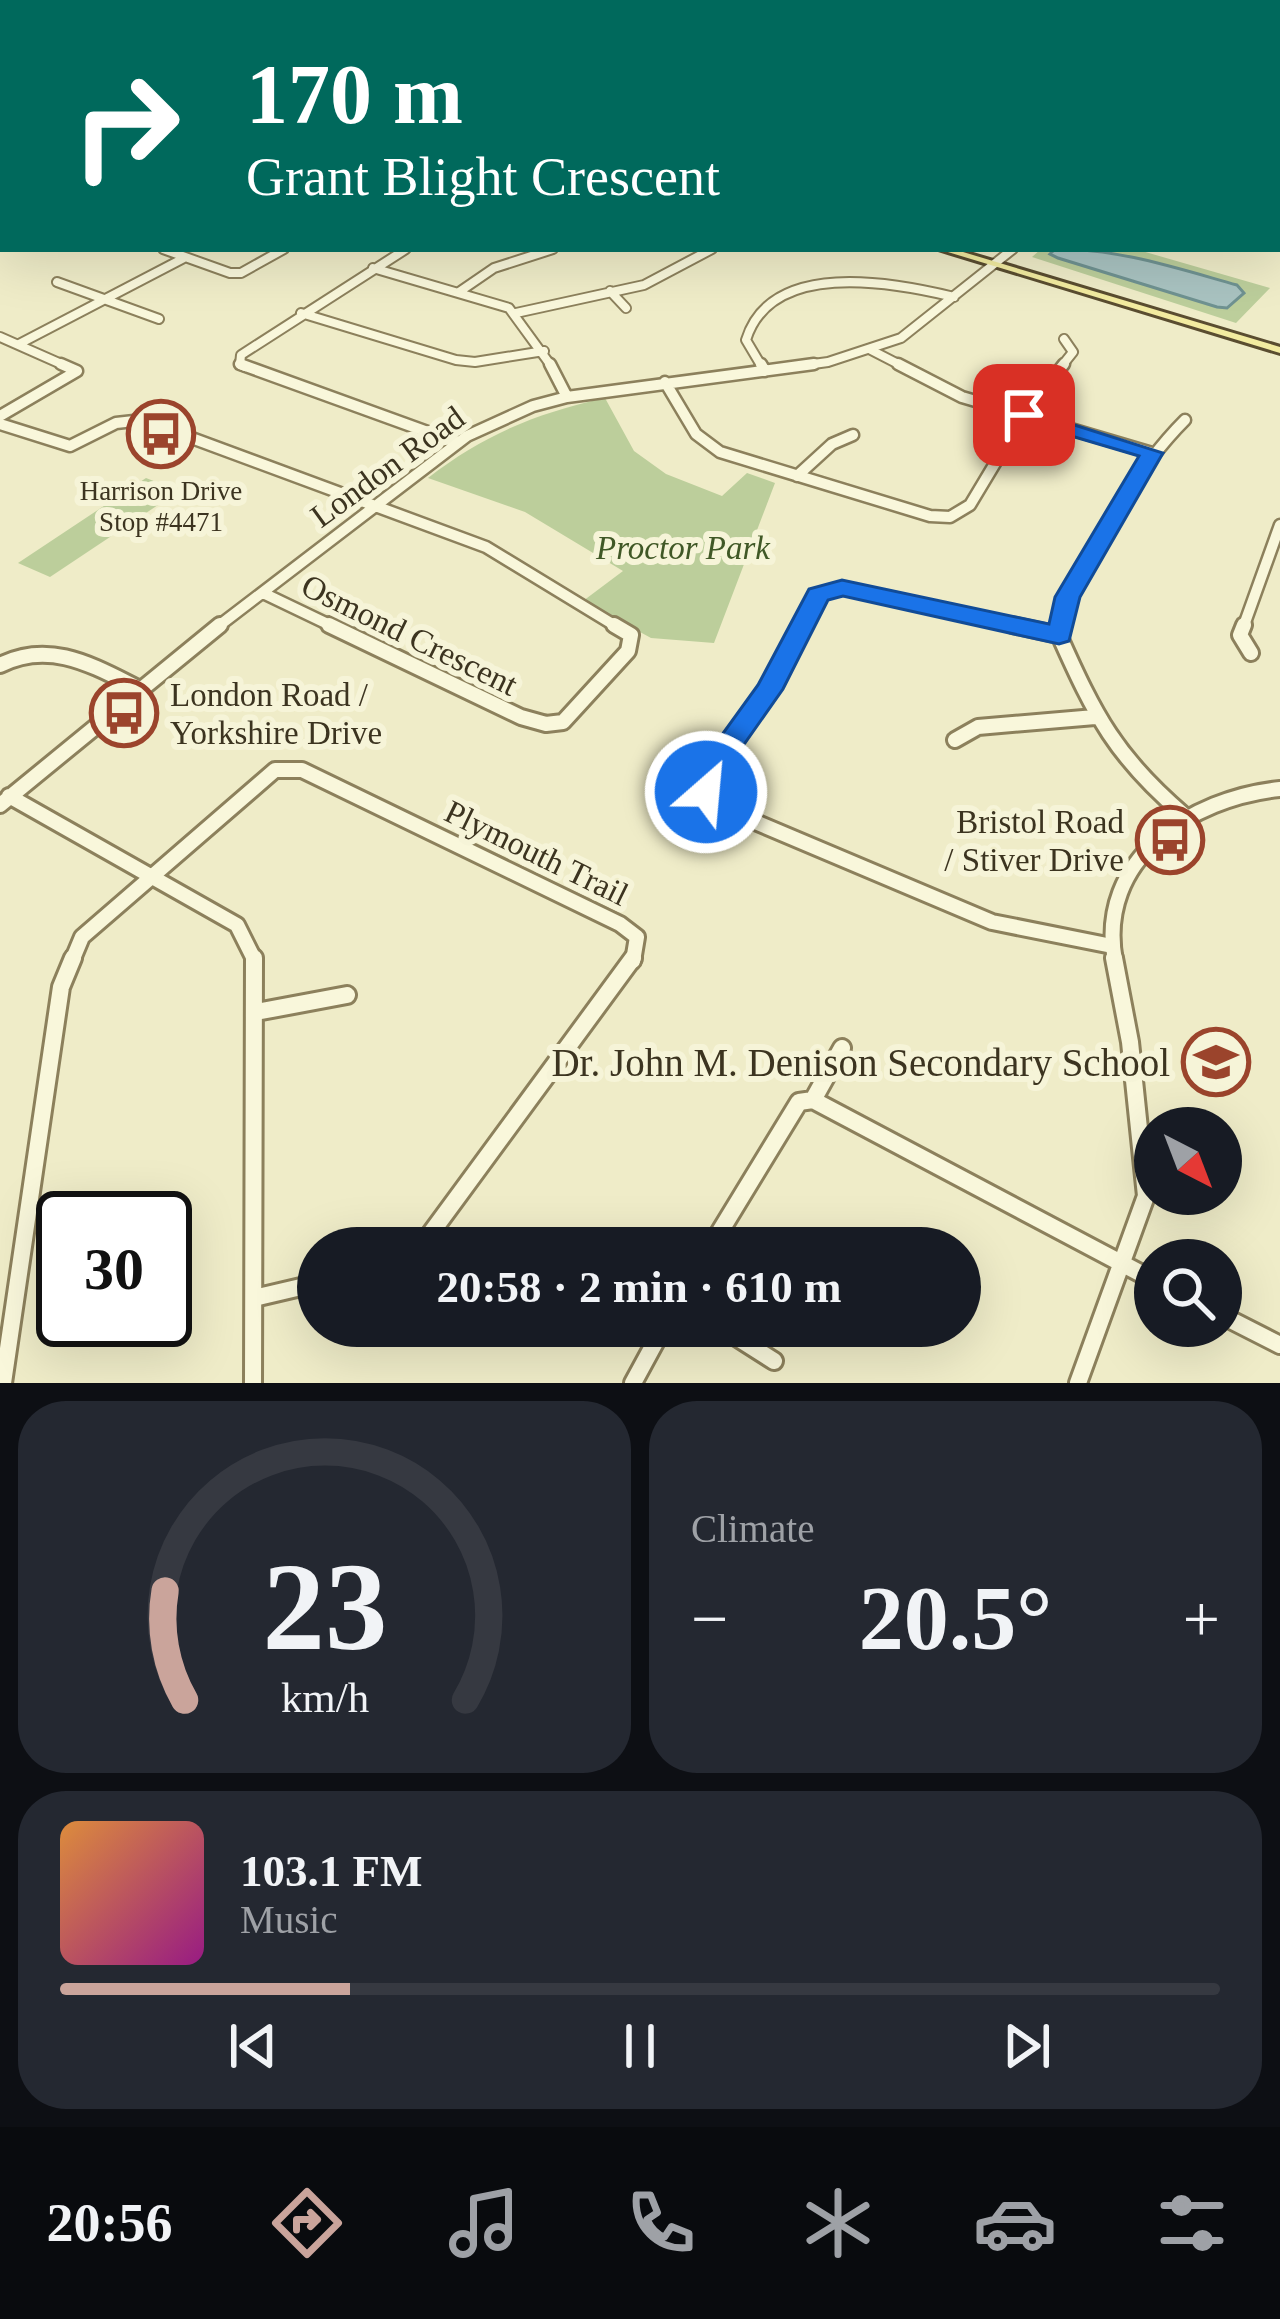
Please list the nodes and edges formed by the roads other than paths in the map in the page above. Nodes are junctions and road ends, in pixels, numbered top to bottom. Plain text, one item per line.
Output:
1 (171, 252) edge
2 (279, 252) edge
3 (401, 252) edge
4 (544, 252) edge
5 (709, 252) edge
6 (955, 252) edge
7 (974, 252) edge
8 (1009, 252) edge
9 (184, 257) junction
10 (997, 262) junction
11 (373, 268) junction
12 (56, 282) dead end
13 (610, 291) junction
14 (459, 292) junction
15 (954, 297) junction
16 (104, 299) junction
17 (626, 308) dead end
18 (301, 313) junction
19 (516, 313) junction
20 (159, 319) dead end
21 (0, 337) edge
22 (1064, 339) dead end
23 (19, 344) junction
24 (872, 350) junction
25 (1280, 350) edge
26 (544, 351) junction
27 (765, 370) junction
28 (665, 382) junction
29 (567, 397) junction
30 (1024, 415) junction
31 (0, 420) edge
32 (1185, 420) dead end
33 (853, 434) dead end
34 (458, 443) junction
35 (1152, 453) junction
36 (797, 476) junction
37 (371, 507) junction
38 (1280, 525) edge
39 (263, 593) junction
40 (1059, 635) junction
41 (1251, 653) dead end
42 (0, 665) edge
43 (142, 690) junction
44 (1094, 717) junction
45 (955, 740) dead end
46 (1280, 789) edge
47 (4, 800) edge
48 (1184, 815) junction
49 (151, 877) junction
50 (1112, 946) junction
51 (347, 995) dead end
52 (256, 1012) junction
53 (842, 1048) dead end
54 (813, 1100) junction
55 (436, 1227) edge
56 (723, 1227) edge
57 (1119, 1263) junction
58 (1134, 1270) edge
59 (297, 1288) edge
60 (254, 1298) junction
61 (1242, 1326) edge
62 (1280, 1345) edge
63 (653, 1347) edge
64 (752, 1347) edge
65 (774, 1361) dead end
66 (3, 1383) edge
67 (253, 1383) edge
68 (633, 1383) edge
69 (1078, 1383) edge

1 - 9 street
2 - 9 street
3 - 11 street
4 - 14 street
5 - 13 street
6 - 10 main road
7 - 10 main road
8 - 10 street, London Road
9 - 16 street
10 - 15 street, London Road
10 - 25 main road
11 - 14 street
11 - 18 street
12 - 16 street
13 - 17 street
13 - 19 street
14 - 19 street
15 - 24 street, London Road
15 - 27 street
16 - 20 street
16 - 23 street
18 - 26 street
18 - 34 street
19 - 26 street
21 - 23 street
22 - 30 street
23 - 31 street
24 - 27 street, London Road
24 - 30 street
26 - 29 street
27 - 28 street, London Road
28 - 29 street, London Road
28 - 36 street
29 - 34 street, London Road
30 - 35 street
30 - 36 street
31 - 37 street
32 - 35 street
33 - 36 street
34 - 37 street, London Road
35 - 40 street
37 - 39 street, London Road
37 - 39 street, Osmond Crescent
38 - 41 street
39 - 43 street, London Road
40 - 44 street
40 - 50 street
42 - 43 street
43 - 47 street, London Road
44 - 45 street
44 - 48 street
46 - 48 street
47 - 49 street
48 - 50 street
49 - 52 street
49 - 55 street, Plymouth Trail
49 - 66 street
50 - 57 street
51 - 52 street
52 - 60 street
53 - 54 street
54 - 56 street
54 - 57 street
57 - 58 street
57 - 69 street
59 - 60 street
60 - 67 street
61 - 62 street
63 - 68 street
64 - 65 street

